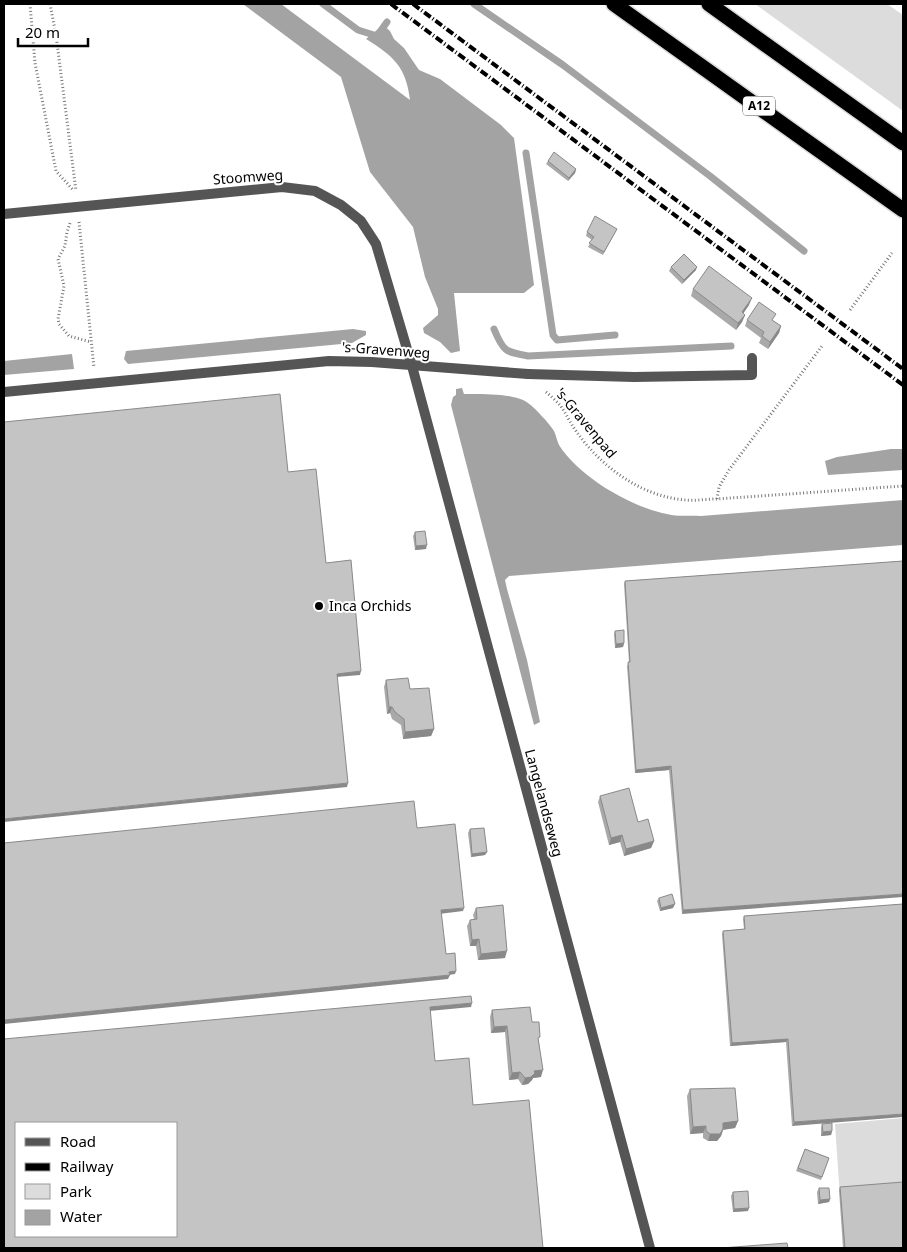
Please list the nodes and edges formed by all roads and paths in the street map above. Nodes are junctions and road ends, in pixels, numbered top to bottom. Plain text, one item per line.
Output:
1 (30, 4) edge
2 (614, 4) edge
3 (709, 4) edge
4 (903, 143) edge
5 (76, 193) dead end
6 (77, 206) junction
7 (903, 210) edge
8 (4, 214) edge
9 (892, 253) dead end
10 (850, 310) dead end
11 (91, 342) dead end
12 (822, 346) dead end
13 (752, 358) dead end
14 (412, 366) junction
15 (528, 374) junction
16 (4, 392) edge
17 (903, 486) edge
18 (717, 499) junction
19 (650, 1248) edge

1 - 5 path
2 - 7 highway, A12
3 - 4 highway
6 - 8 street, Stoomweg
6 - 11 path
6 - 14 street, Stoomweg
9 - 10 path
12 - 18 path
13 - 15 street, 's-Gravenweg
14 - 15 street, 's-Gravenweg
14 - 16 street, 's-Gravenweg
14 - 19 street, Langelandseweg
15 - 18 path, 's-Gravenpad
17 - 18 path, 's-Gravenpad

